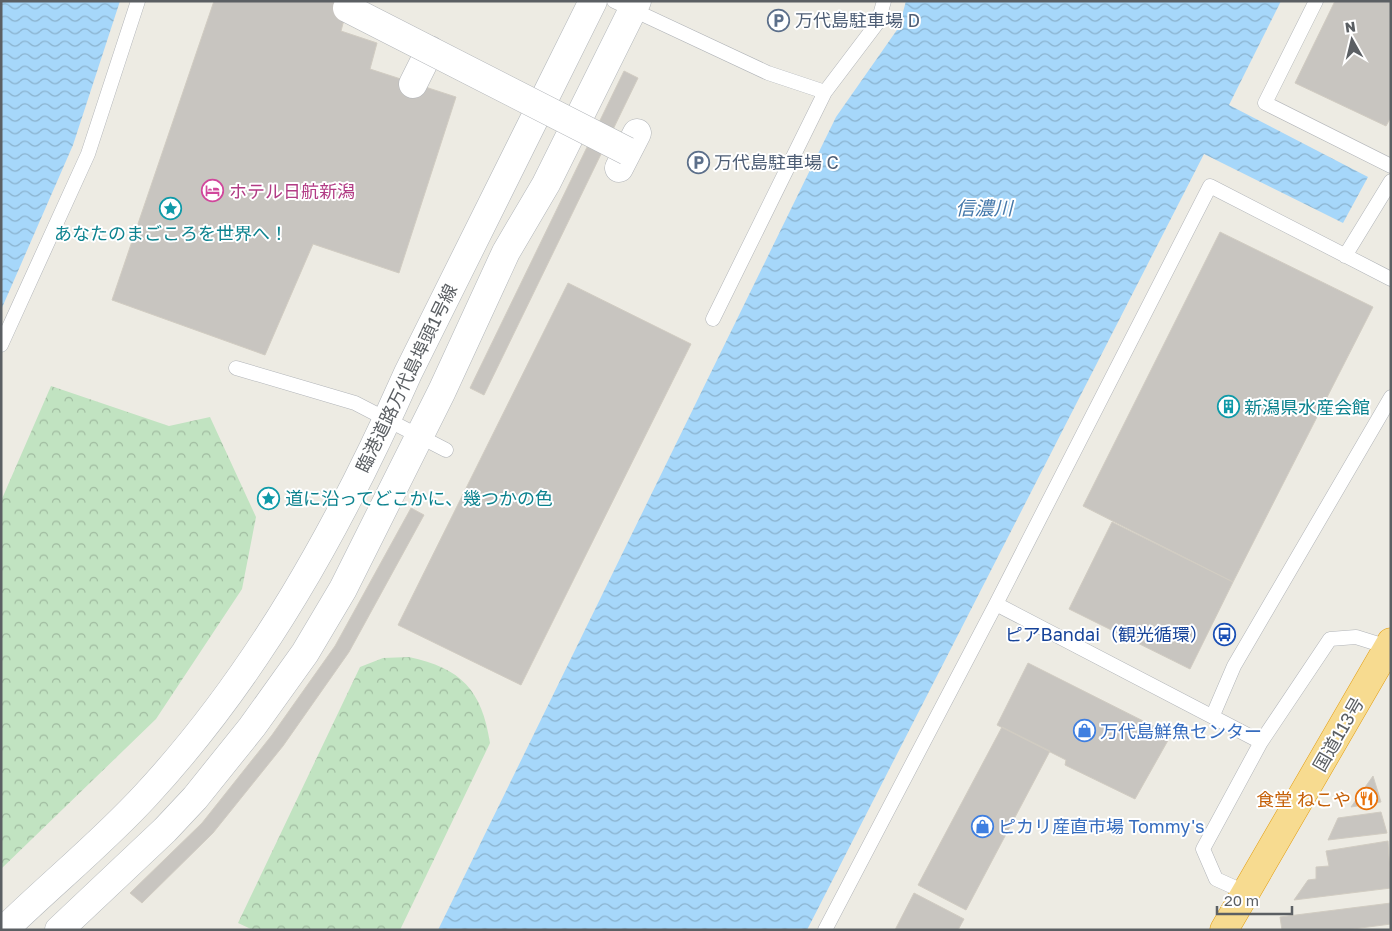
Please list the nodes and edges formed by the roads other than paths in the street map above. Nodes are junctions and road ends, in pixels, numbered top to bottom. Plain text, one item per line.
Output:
1 (138, 1) edge
2 (593, 1) edge
3 (884, 1) edge
4 (1316, 1) edge
5 (628, 4) edge
6 (348, 8) dead end
7 (430, 50) junction
8 (413, 84) dead end
9 (825, 92) junction
10 (628, 151) dead end
11 (1391, 166) edge
12 (1391, 181) edge
13 (1345, 256) junction
14 (1391, 279) edge
15 (714, 319) dead end
16 (1, 345) edge
17 (236, 368) dead end
18 (1391, 397) edge
19 (388, 419) junction
20 (419, 436) junction
21 (446, 450) dead end
22 (996, 604) junction
23 (1389, 644) edge
24 (1213, 715) junction
25 (1261, 742) junction
26 (49, 886) junction
27 (1247, 893) junction
28 (73, 925) edge
29 (4, 930) edge
30 (825, 930) edge
31 (1224, 930) edge

1 - 16 lane
2 - 19 street, 臨港道路万代島埠頭1号線
3 - 9 lane
4 - 11 lane
5 - 9 lane
5 - 20 street, 臨港道路万代島埠頭1号線
6 - 7 street, bridge
7 - 8 street
7 - 10 street, bridge
9 - 15 lane
12 - 13 lane
13 - 14 lane
13 - 22 lane
17 - 19 lane
18 - 24 lane
19 - 20 lane
19 - 26 street, 臨港道路万代島埠頭1号線
20 - 21 lane
20 - 28 street, 臨港道路万代島埠頭1号線
22 - 24 lane
22 - 30 lane
23 - 25 lane
23 - 27 highway, 国道113号
24 - 25 lane
25 - 27 lane
26 - 28 street
26 - 29 street, 臨港道路万代島埠頭1号線
27 - 31 highway, 国道113号

